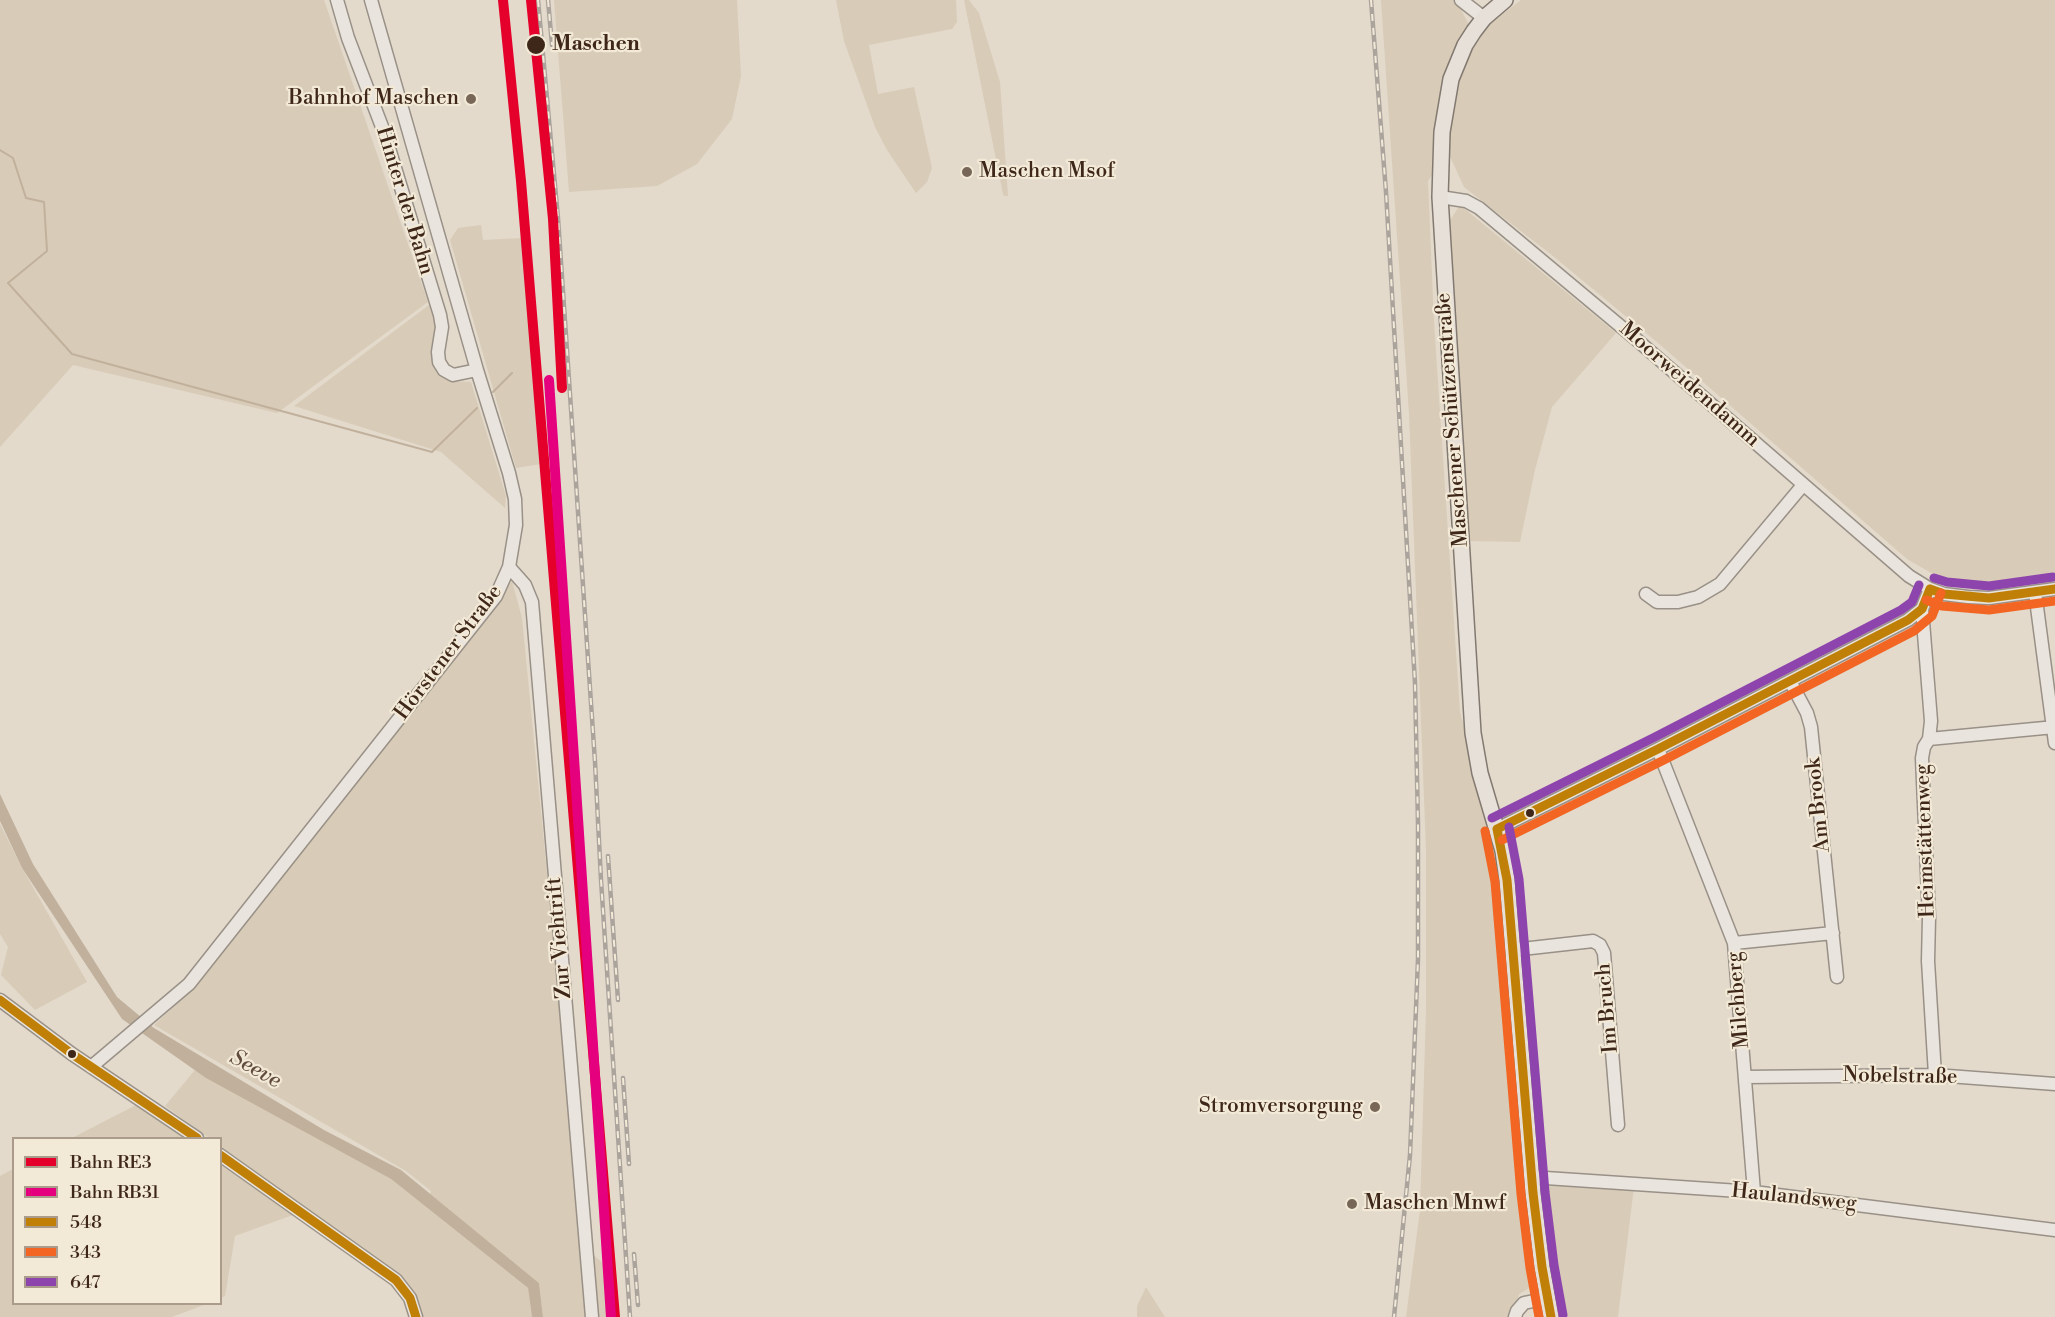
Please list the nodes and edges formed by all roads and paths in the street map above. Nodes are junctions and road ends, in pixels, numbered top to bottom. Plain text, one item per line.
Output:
1 (337, 0) edge
2 (371, 0) edge
3 (1461, 0) edge
4 (1505, 0) edge
5 (1484, 18) junction
6 (1440, 197) junction
7 (477, 370) junction
8 (1803, 485) junction
9 (509, 567) junction
10 (1930, 589) junction
11 (2055, 589) edge
12 (2034, 592) junction
13 (1646, 594) dead end
14 (1922, 609) junction
15 (1790, 681) junction
16 (2054, 727) edge
17 (1929, 739) junction
18 (2055, 743) edge
19 (1658, 749) junction
20 (1497, 829) junction
21 (1833, 933) junction
22 (1734, 943) junction
23 (1513, 950) junction
24 (1837, 977) dead end
25 (0, 1000) edge
26 (91, 1067) junction
27 (1935, 1075) junction
28 (1745, 1077) junction
29 (2055, 1084) edge
30 (1618, 1125) dead end
31 (195, 1137) edge
32 (222, 1156) edge
33 (1531, 1177) junction
34 (1754, 1192) junction
35 (2055, 1230) edge
36 (1548, 1298) junction
37 (416, 1317) edge
38 (592, 1317) edge
39 (1515, 1317) edge
40 (1551, 1317) edge

1 - 7 street, Hinter der Bahn
2 - 7 street, Hörstener Straße
3 - 5 street
4 - 5 main road, Maschener Schützenstraße
5 - 6 main road, Maschener Schützenstraße
6 - 8 street, Moorweidendamm
6 - 20 main road, Maschener Schützenstraße
7 - 9 street, Hörstener Straße
8 - 10 street, Moorweidendamm
8 - 13 street
9 - 26 street, Hörstener Straße
9 - 38 street, Zur Viehtrift
10 - 12 street, Moorweidendamm
10 - 14 street
11 - 12 street, Moorweidendamm
12 - 16 street
14 - 15 street
14 - 17 street, Heimstättenweg
15 - 19 street
15 - 21 street, Am Brook
16 - 17 street
16 - 18 street
17 - 27 street, Heimstättenweg
19 - 20 street
19 - 22 street, Milchberg
20 - 23 main road, Maschener Schützenstraße
21 - 22 street
21 - 24 street, Am Brook
22 - 28 street, Milchberg
23 - 30 street, Im Bruch
23 - 33 main road, Maschener Schützenstraße
25 - 26 street
26 - 31 street
27 - 28 street, Nobelstraße
27 - 29 street, Nobelstraße
28 - 34 street, Milchberg
32 - 37 street
33 - 34 street, Haulandsweg
33 - 36 main road, Maschener Schützenstraße
34 - 35 street, Haulandsweg
36 - 39 street
36 - 40 main road, Maschener Schützenstraße

